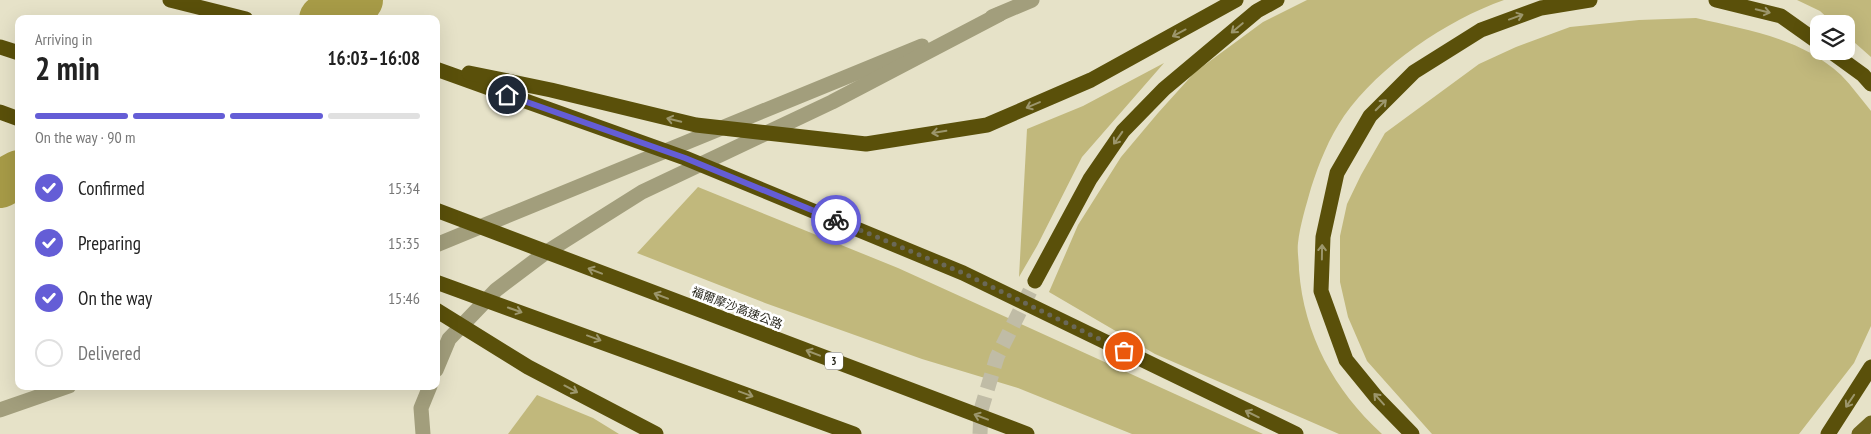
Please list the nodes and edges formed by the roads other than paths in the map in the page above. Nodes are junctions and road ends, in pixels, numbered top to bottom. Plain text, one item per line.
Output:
1 (170, 0) edge
2 (1032, 0) edge
3 (1236, 0) edge
4 (1277, 0) edge
5 (1590, 0) edge
6 (1716, 0) edge
7 (1000, 14) junction
8 (230, 15) edge
9 (1810, 37) edge
10 (0, 46) edge
11 (15, 52) edge
12 (1842, 60) edge
13 (440, 69) edge
14 (440, 69) edge
15 (1871, 84) edge
16 (0, 112) edge
17 (15, 118) edge
18 (440, 212) edge
19 (440, 242) edge
20 (1035, 280) tunnel mouth
21 (440, 283) edge
22 (440, 312) edge
23 (440, 360) edge
24 (1871, 367) edge
25 (58, 390) edge
26 (428, 390) edge
27 (0, 410) edge
28 (1871, 423) edge
29 (423, 434) edge
30 (656, 434) edge
31 (854, 434) edge
32 (1027, 434) edge
33 (1296, 434) edge
34 (1412, 434) edge
35 (1828, 434) edge
36 (1859, 434) edge

1 - 8 highway
2 - 7 street
3 -> 13 highway
4 -> 20 highway
34 -> 5 highway
6 -> 9 highway
7 - 19 street
7 - 23 street
10 - 11 highway
12 - 15 highway
33 -> 14 highway
16 - 17 highway
32 -> 18 highway, 福爾摩沙高速公路 / 3
21 -> 31 highway
22 -> 30 highway
24 -> 35 highway
25 - 27 street
26 - 29 street
28 - 36 main road

